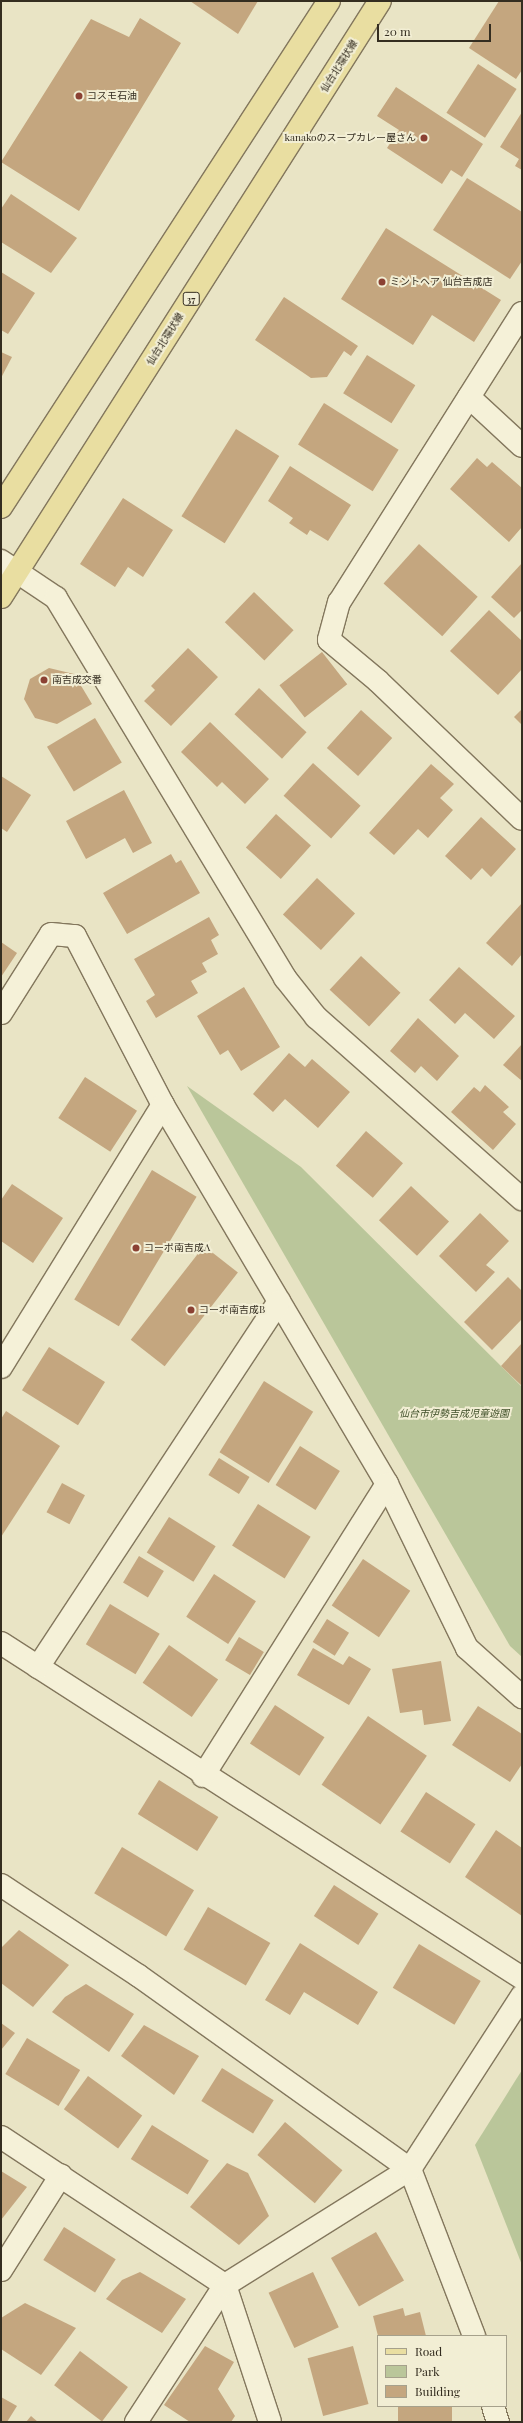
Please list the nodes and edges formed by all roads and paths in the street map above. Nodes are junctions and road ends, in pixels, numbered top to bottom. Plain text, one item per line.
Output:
1 (329, 1) edge
2 (380, 1) edge
3 (522, 313) edge
4 (468, 397) junction
5 (522, 446) edge
6 (1, 507) edge
7 (10, 565) edge
8 (1, 597) edge
9 (522, 819) edge
10 (1, 1013) edge
11 (163, 1105) junction
12 (519, 1190) edge
13 (279, 1301) junction
14 (1, 1367) edge
15 (387, 1484) junction
16 (1, 1643) edge
17 (38, 1667) junction
18 (522, 1697) edge
19 (204, 1776) junction
20 (1, 1886) edge
21 (522, 1978) edge
22 (522, 1996) edge
23 (1, 2137) edge
24 (410, 2169) junction
25 (61, 2175) junction
26 (1, 2270) edge
27 (225, 2285) junction
28 (474, 2335) edge
29 (493, 2407) edge
30 (136, 2422) edge
31 (270, 2422) edge
32 (498, 2422) edge

1 - 6 main road
2 - 7 main road, 仙台北環状線 / 37
3 - 4 street
4 - 5 street
4 - 9 street
7 - 8 main road, 仙台北環状線 / 37
7 - 12 street
10 - 11 street
11 - 13 street
11 - 14 street
13 - 15 street
13 - 17 street
15 - 18 street
15 - 19 street
16 - 17 street
17 - 19 street
19 - 21 street
20 - 24 street
22 - 24 street
23 - 25 street
24 - 27 street
24 - 28 street
25 - 26 street
25 - 27 street
27 - 30 street
27 - 31 street
29 - 32 street

